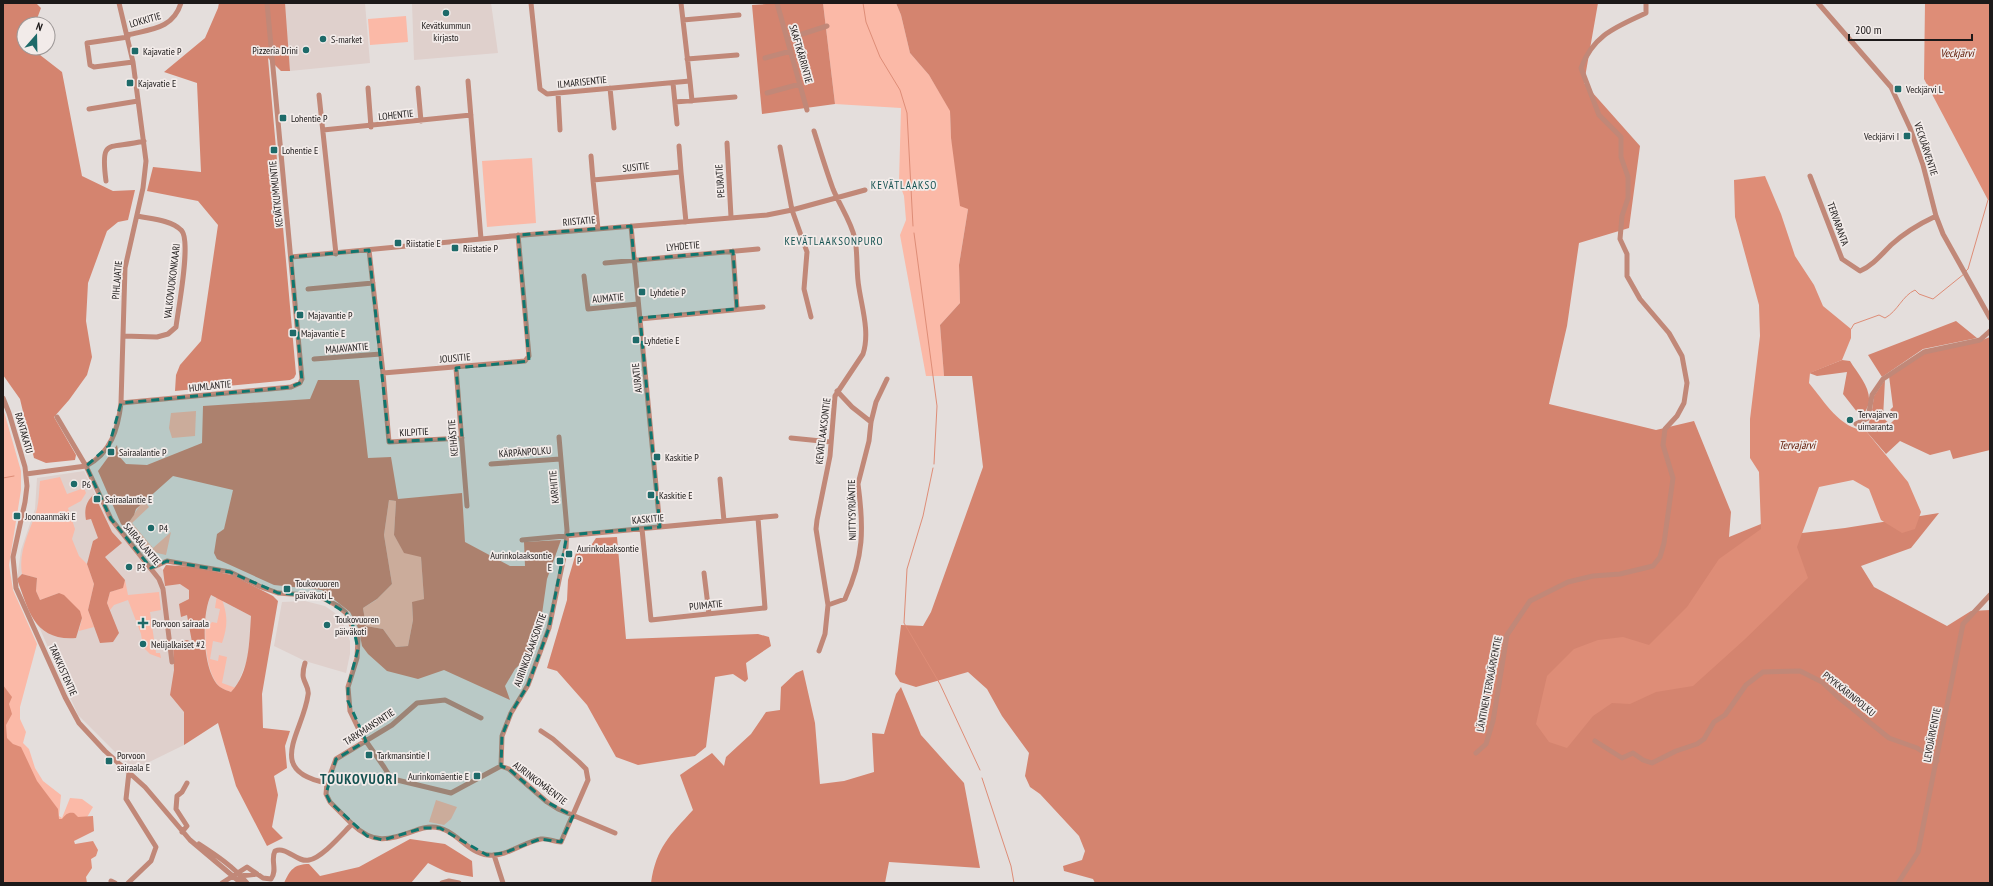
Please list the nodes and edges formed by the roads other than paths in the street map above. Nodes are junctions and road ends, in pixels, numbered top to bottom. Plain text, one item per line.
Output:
1 (119, 3) edge
2 (181, 3) edge
3 (267, 3) edge
4 (531, 3) edge
5 (681, 3) edge
6 (776, 3) edge
7 (1646, 3) edge
8 (1818, 3) edge
9 (738, 15) dead end
10 (683, 20) junction
11 (827, 26) dead end
12 (128, 36) junction
13 (787, 39) junction
14 (791, 52) junction
15 (737, 55) dead end
16 (765, 58) dead end
17 (687, 60) junction
18 (133, 62) junction
19 (468, 81) dead end
20 (690, 81) junction
21 (673, 83) junction
22 (800, 84) junction
23 (368, 88) dead end
24 (418, 88) dead end
25 (610, 88) junction
26 (558, 93) junction
27 (767, 93) dead end
28 (319, 95) dead end
29 (735, 97) dead end
30 (138, 101) junction
31 (692, 101) junction
32 (675, 102) junction
33 (90, 109) dead end
34 (807, 110) dead end
35 (471, 116) junction
36 (421, 121) junction
37 (677, 124) dead end
38 (372, 127) junction
39 (614, 128) dead end
40 (323, 130) junction
41 (560, 130) dead end
42 (814, 131) dead end
43 (144, 141) junction
44 (727, 144) dead end
45 (679, 146) dead end
46 (780, 147) dead end
47 (591, 156) dead end
48 (681, 172) junction
49 (1810, 176) dead end
50 (593, 180) junction
51 (106, 181) dead end
52 (865, 190) dead end
53 (838, 197) junction
54 (792, 210) junction
55 (137, 216) junction
56 (1936, 216) junction
57 (731, 217) junction
58 (686, 222) junction
59 (631, 226) junction
60 (598, 229) junction
61 (518, 235) junction
62 (481, 240) junction
63 (758, 249) dead end
64 (369, 250) junction
65 (733, 251) junction
66 (336, 254) junction
67 (291, 257) junction
68 (634, 260) junction
69 (605, 262) dead end
70 (584, 276) dead end
71 (373, 283) junction
72 (308, 288) dead end
73 (638, 304) junction
74 (763, 307) dead end
75 (737, 310) junction
76 (811, 317) dead end
77 (1990, 318) edge
78 (640, 319) junction
79 (1990, 331) edge
80 (123, 336) junction
81 (380, 354) junction
82 (314, 359) dead end
83 (456, 368) junction
84 (383, 373) junction
85 (887, 379) dead end
86 (300, 383) joint
87 (837, 391) junction
88 (3, 398) edge
89 (121, 403) junction
90 (57, 417) dead end
91 (871, 422) junction
92 (1856, 424) dead end
93 (559, 437) dead end
94 (462, 438) junction
95 (791, 438) dead end
96 (831, 442) junction
97 (560, 459) junction
98 (491, 464) dead end
99 (86, 466) junction
100 (26, 474) junction
101 (720, 479) dead end
102 (467, 506) dead end
103 (776, 516) dead end
104 (758, 518) junction
105 (724, 521) junction
106 (660, 527) junction
107 (642, 529) junction
108 (567, 536) junction
109 (522, 540) dead end
110 (151, 568) junction
111 (704, 573) dead end
112 (1990, 595) edge
113 (828, 605) junction
114 (709, 614) junction
115 (820, 651) dead end
116 (172, 662) dead end
117 (305, 662) dead end
118 (481, 718) dead end
119 (541, 731) dead end
120 (366, 741) junction
121 (1595, 741) dead end
122 (1476, 753) dead end
123 (1937, 761) junction
124 (501, 766) junction
125 (129, 772) junction
126 (327, 782) junction
127 (187, 783) dead end
128 (573, 816) junction
129 (352, 824) junction
130 (615, 833) dead end
131 (184, 834) junction
132 (494, 855) junction
133 (236, 874) junction
134 (257, 874) junction
135 (242, 877) junction
136 (128, 883) edge
137 (222, 883) edge
138 (241, 883) edge
139 (247, 883) edge
140 (442, 883) edge
141 (459, 883) edge
142 (503, 883) edge
143 (1898, 883) edge

1 - 12 street, PIHLAJATIE
2 - 12 street, LOKKITIE
3 - 67 street, KEVÄTKUMMUNTIE
4 - 26 street, ILMARISENTIE
5 - 10 street
6 - 13 street, SKAFTKÄRRINTIE
7 - 122 street, LÄNTINEN TERVAJÄRVENTIE
8 - 56 street, VECKJÄRVENTIE
9 - 10 street
10 - 17 street
11 - 13 street
12 - 18 street, PIHLAJATIE
12 - 18 street, LOKKITIE
13 - 14 street, SKAFTKÄRRINTIE
14 - 16 street
14 - 22 street, SKAFTKÄRRINTIE
15 - 17 street
17 - 20 street
18 - 30 street, PIHLAJATIE
19 - 35 street
20 - 21 street, ILMARISENTIE
20 - 31 street
21 - 25 street, ILMARISENTIE
21 - 32 street
22 - 27 street
22 - 34 street, SKAFTKÄRRINTIE
23 - 38 street
24 - 36 street
25 - 26 street, ILMARISENTIE
25 - 39 street
26 - 41 street
28 - 40 street
29 - 31 street
30 - 33 street
30 - 43 street, PIHLAJATIE
31 - 32 street
32 - 37 street
35 - 36 street, LOHENTIE
35 - 62 street
36 - 38 street, LOHENTIE
38 - 40 street, LOHENTIE
40 - 66 street
42 - 53 street, KEVÄTLAAKSONTIE
43 - 51 street
43 - 55 street, PIHLAJATIE
44 - 57 street, PEURATIE
45 - 48 street
46 - 54 street
47 - 50 street
48 - 50 street, SUSITIE
48 - 58 street
49 - 56 street, TERVARANTA
50 - 60 street
52 - 53 street, RIISTATIE
53 - 54 street, RIISTATIE
53 - 87 street, KEVÄTLAAKSONTIE
54 - 57 street, RIISTATIE
54 - 76 street
55 - 80 street, PIHLAJATIE
55 - 80 street, VALKOVUOKONKAARI
56 - 77 street, VECKJÄRVENTIE
57 - 58 street, RIISTATIE
58 - 59 street, RIISTATIE
59 - 60 street, RIISTATIE
59 - 68 street, AURATIE
60 - 61 street, RIISTATIE
61 - 62 street, RIISTATIE
61 - 83 street, JOUSITIE
62 - 64 street, RIISTATIE
63 - 65 street, LYHDETIE
64 - 66 street, RIISTATIE
64 - 71 street
65 - 68 street, LYHDETIE
65 - 75 street
66 - 67 street, RIISTATIE
67 - 86 street, KEVÄTKUMMUNTIE
68 - 69 street, LYHDETIE
68 - 73 street, AURATIE
70 - 73 street, AUMATIE
71 - 72 street
71 - 81 street
73 - 78 street, AURATIE
74 - 75 street
75 - 78 street
78 - 106 street, AURATIE
79 - 92 street
80 - 89 street, PIHLAJATIE
81 - 82 street, MAJAVANTIE
81 - 84 street
83 - 84 street, JOUSITIE
83 - 94 street, KEIHÄSTIE
84 - 94 street, KILPITIE
85 - 91 street, NIITTYSYRJÄNTIE
86 - 89 street, HUMLANTIE
87 - 91 street
87 - 96 street, KEVÄTLAAKSONTIE
88 - 100 street, RANTAKATU
89 - 99 street, PIHLAJATIE
90 - 99 street, SAIRAALANTIE
91 - 113 street, NIITTYSYRJÄNTIE
93 - 97 street, KARHITIE
94 - 102 street, KEIHÄSTIE
95 - 96 street
96 - 113 street, KEVÄTLAAKSONTIE
97 - 98 street, KÄRPÄNPOLKU
97 - 108 street, KARHITIE
99 - 100 street, PIHLAJATIE
99 - 110 street, SAIRAALANTIE
100 - 125 street, TARKKISTENTIE
101 - 105 street
103 - 104 street, KASKITIE
104 - 105 street, KASKITIE
104 - 114 street, PUIMATIE
105 - 106 street, KASKITIE
106 - 107 street, KASKITIE
107 - 108 street, KASKITIE
107 - 114 street, PUIMATIE
108 - 109 street, KASKITIE
108 - 124 street, AURINKOLAAKSONTIE
110 - 116 street, SAIRAALANTIE
110 - 120 street, AURINKOMÄENTIE
111 - 114 street
112 - 123 street, LEVOJÄRVENTIE
113 - 115 street, KEVÄTLAAKSONTIE
117 - 126 street
118 - 120 street, TARKMANSINTIE
119 - 128 street
120 - 124 street, AURINKOMÄENTIE
120 - 126 street, TARKMANSINTIE
121 - 123 street, PYYKKÄRINPOLKU
123 - 143 street, LEVOJÄRVENTIE
124 - 128 street, AURINKOMÄENTIE
125 - 131 street, TARKKISTENTIE
125 - 136 street
126 - 129 street, TARKMANSINTIE
127 - 131 street
128 - 130 street, AURINKOMÄENTIE
128 - 132 street
129 - 132 street, TARKMANSINTIE
129 - 134 street
131 - 133 street, TARKKISTENTIE
132 - 142 street
133 - 134 street
133 - 135 street
133 - 137 street
133 - 138 street, TARKKISTENTIE
134 - 135 street
135 - 139 street
140 - 141 street

